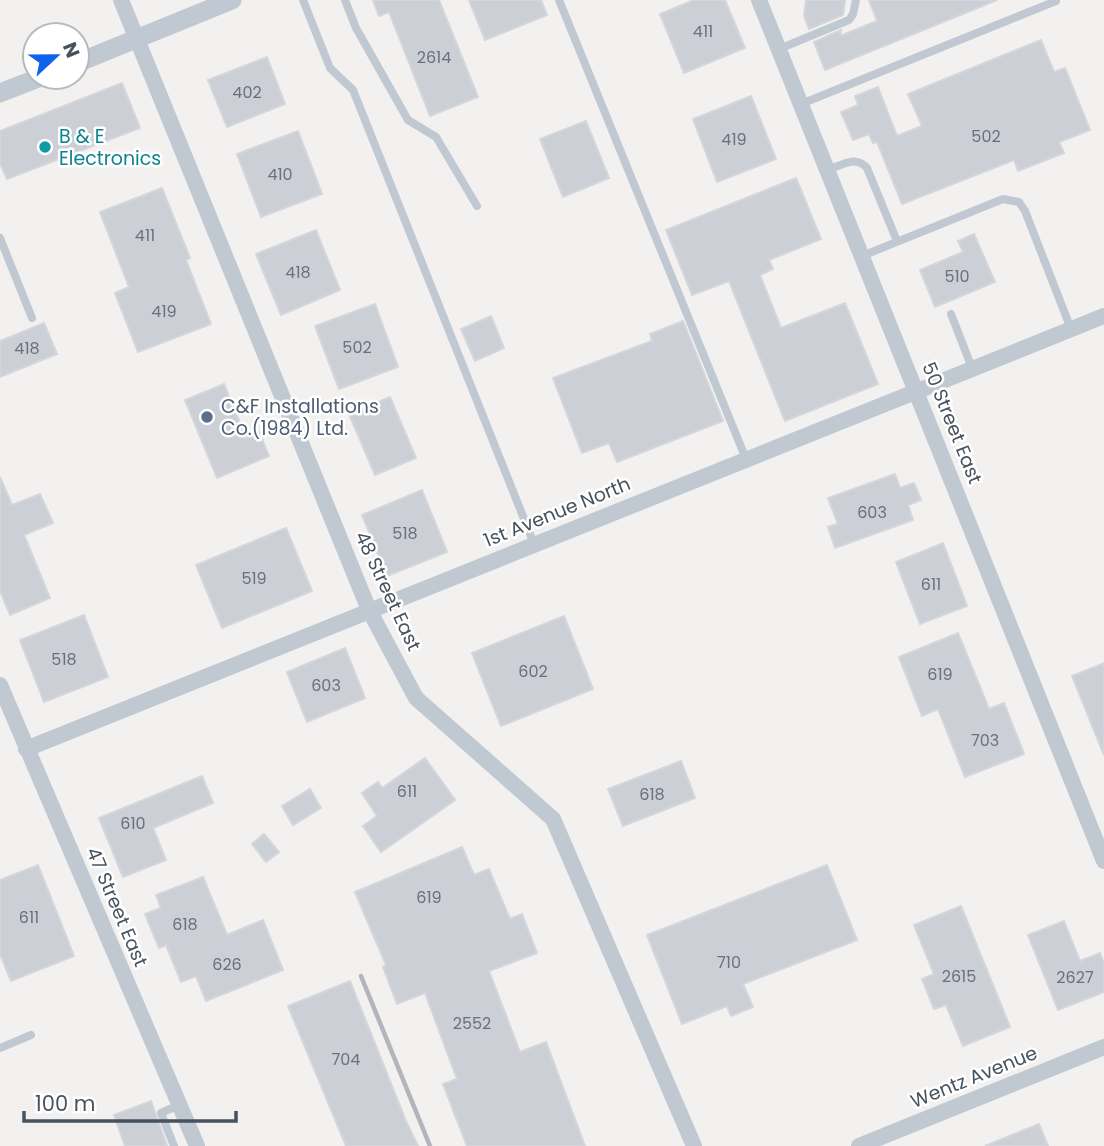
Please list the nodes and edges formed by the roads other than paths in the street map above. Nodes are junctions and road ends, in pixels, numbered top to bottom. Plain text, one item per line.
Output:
1 (121, 0) edge
2 (232, 0) edge
3 (303, 0) edge
4 (345, 0) edge
5 (559, 0) edge
6 (759, 0) edge
7 (856, 0) edge
8 (1057, 0) edge
9 (137, 38) junction
10 (779, 49) junction
11 (91, 56) edge
12 (21, 85) edge
13 (0, 93) edge
14 (801, 104) junction
15 (828, 170) junction
16 (477, 206) dead end
17 (0, 238) edge
18 (897, 241) junction
19 (862, 256) junction
20 (951, 314) dead end
21 (1104, 316) edge
22 (32, 318) dead end
23 (1071, 329) junction
24 (972, 368) junction
25 (917, 391) junction
26 (746, 459) junction
27 (534, 544) junction
28 (369, 610) junction
29 (0, 685) edge
30 (26, 749) junction
31 (1104, 861) edge
32 (31, 1035) dead end
33 (1104, 1047) edge
34 (0, 1048) edge
35 (180, 1105) junction
36 (174, 1146) edge
37 (197, 1146) edge
38 (694, 1146) edge
39 (859, 1146) edge

1 - 9 street, 48 Street East
2 - 9 street
3 - 27 lane
4 - 16 lane
5 - 26 lane
6 - 10 street, 50 Street East
7 - 10 lane
8 - 14 lane
9 - 11 street
9 - 28 street, 48 Street East
10 - 14 street, 50 Street East
12 - 13 street
14 - 15 street, 50 Street East
15 - 18 lane
15 - 19 street, 50 Street East
17 - 22 lane
18 - 19 lane
18 - 23 lane
19 - 25 street, 50 Street East
20 - 24 lane
21 - 23 street, 1st Avenue North
23 - 24 street, 1st Avenue North
24 - 25 street, 1st Avenue North
25 - 26 street, 1st Avenue North
25 - 31 street, 50 Street East
26 - 27 street, 1st Avenue North
27 - 28 street, 1st Avenue North
28 - 30 street, 1st Avenue North
28 - 38 street, 48 Street East
29 - 30 street, 47 Street East
30 - 35 street, 47 Street East
32 - 34 lane
33 - 39 street, Wentz Avenue
35 - 36 lane
35 - 37 street, 47 Street East

